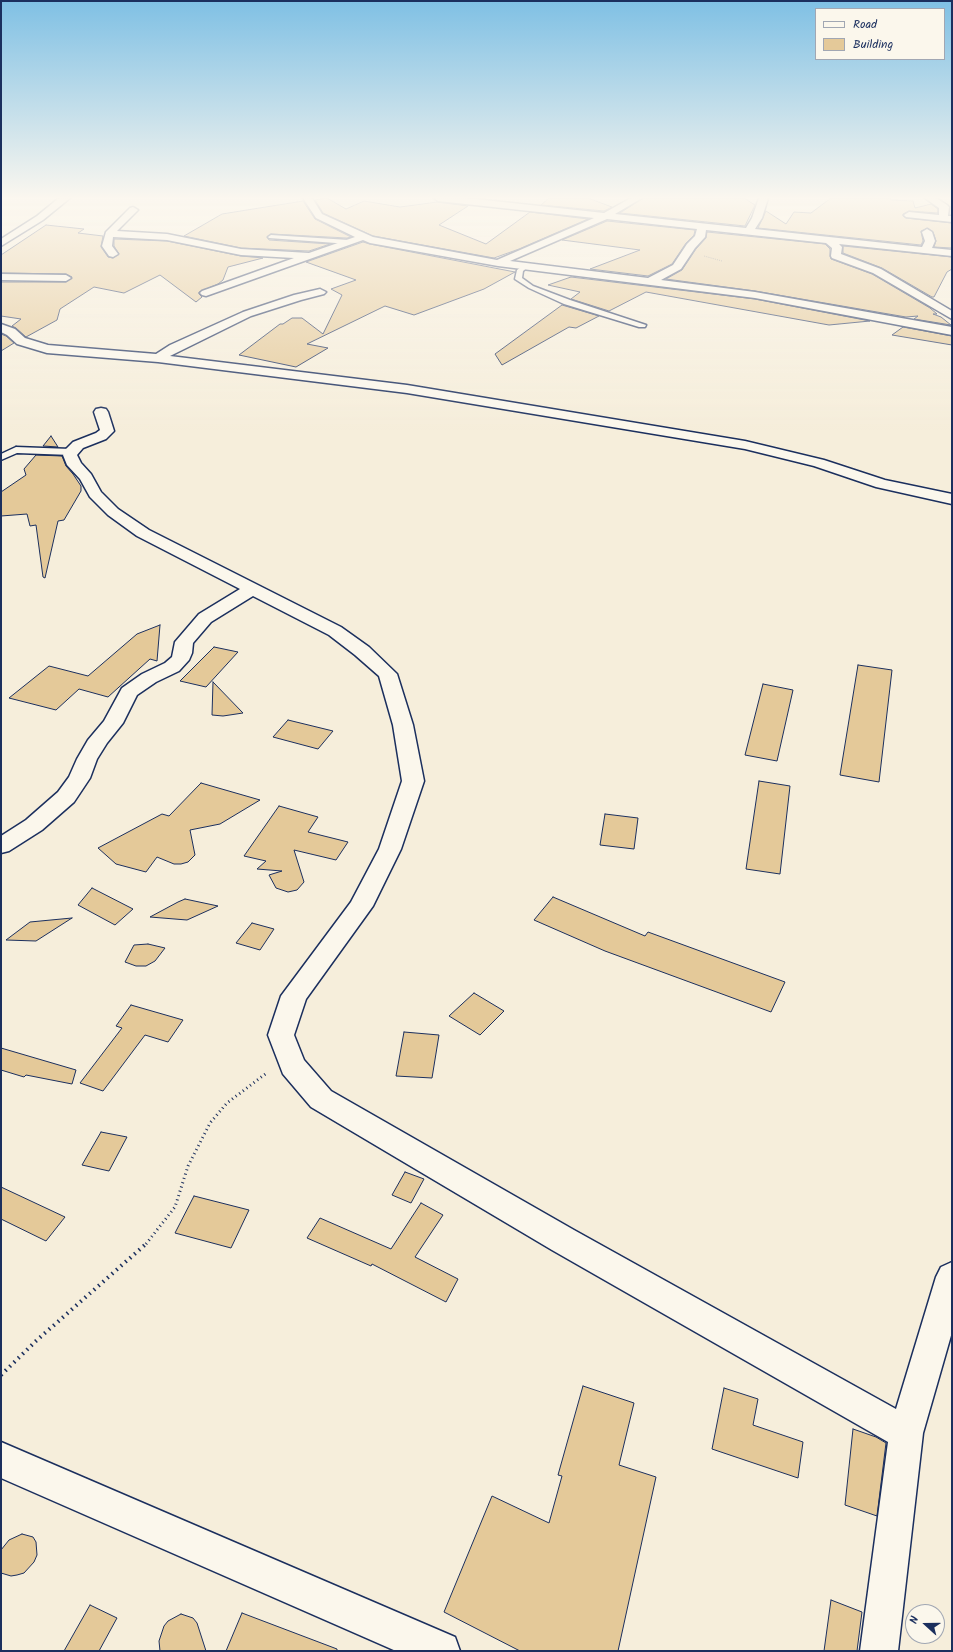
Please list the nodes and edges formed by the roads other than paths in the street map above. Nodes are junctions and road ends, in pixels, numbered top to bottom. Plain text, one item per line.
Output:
1 (258, 275) edge
2 (519, 275) edge
3 (596, 275) edge
4 (664, 275) edge
5 (884, 275) edge
6 (1, 277) edge
7 (66, 278) dead end
8 (650, 282) junction
9 (320, 292) dead end
10 (206, 294) dead end
11 (952, 316) edge
12 (642, 325) dead end
13 (1, 328) edge
14 (952, 331) edge
15 (158, 358) junction
16 (101, 412) dead end
17 (71, 452) junction
18 (1, 457) edge
19 (952, 499) edge
20 (253, 590) junction
21 (1, 846) edge
22 (952, 1277) edge
23 (906, 1433) junction
24 (1, 1460) edge
25 (441, 1651) edge
26 (879, 1651) edge

1 - 10 street
2 - 12 lane
3 - 8 street
4 - 8 street
5 - 11 street
6 - 7 street
8 - 14 street
9 - 15 street
13 - 15 street
15 - 19 street
16 - 17 street
17 - 18 lane
17 - 20 street
20 - 21 street
20 - 23 street
22 - 23 street
23 - 26 street
24 - 25 street

